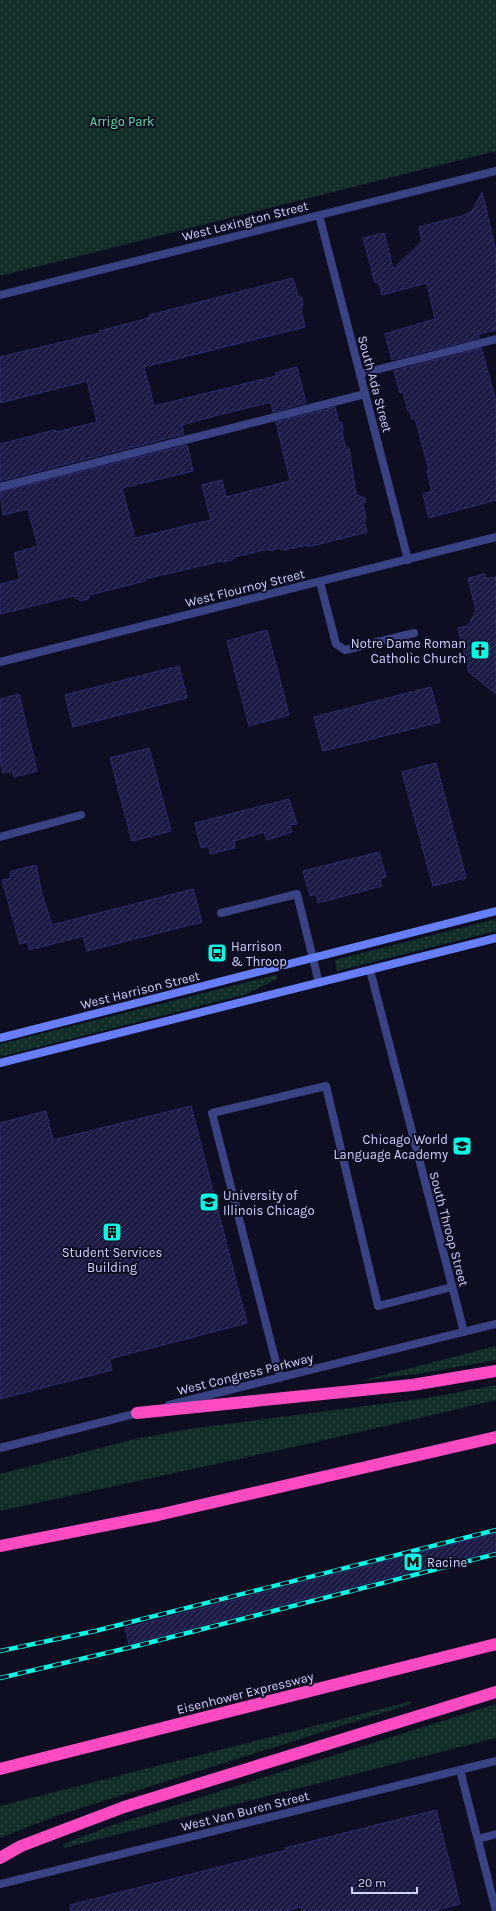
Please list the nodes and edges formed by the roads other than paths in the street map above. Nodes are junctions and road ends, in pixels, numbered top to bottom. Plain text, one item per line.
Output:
1 (496, 171) edge
2 (319, 215) junction
3 (0, 295) edge
4 (496, 339) edge
5 (360, 374) junction
6 (365, 394) junction
7 (0, 487) edge
8 (496, 537) edge
9 (408, 560) junction
10 (320, 582) junction
11 (414, 633) dead end
12 (0, 662) edge
13 (81, 815) dead end
14 (0, 836) edge
15 (496, 911) edge
16 (221, 913) dead end
17 (496, 938) edge
18 (313, 957) junction
19 (370, 970) junction
20 (319, 983) junction
21 (0, 1038) edge
22 (0, 1063) edge
23 (452, 1287) junction
24 (496, 1324) edge
25 (464, 1332) junction
26 (496, 1371) edge
27 (280, 1378) junction
28 (137, 1413) junction
29 (496, 1437) edge
30 (0, 1448) edge
31 (0, 1546) edge
32 (496, 1644) edge
33 (496, 1692) edge
34 (496, 1761) edge
35 (0, 1769) edge
36 (460, 1770) junction
37 (496, 1834) edge
38 (478, 1839) junction
39 (0, 1858) edge
40 (0, 1884) edge
41 (496, 1911) edge

1 - 2 street, West Lexington Street
2 - 3 street, West Lexington Street
2 - 5 street, South Ada Street
4 - 5 street
5 - 6 street, South Ada Street
6 - 7 street
6 - 9 street, South Ada Street
8 - 9 street, West Flournoy Street
9 - 10 street, West Flournoy Street
10 - 11 street
10 - 12 street, West Flournoy Street
13 - 14 street
15 - 18 main road, West Harrison Street
16 - 18 street
17 - 19 main road
18 - 20 street
18 - 21 main road, West Harrison Street
19 - 20 main road
19 - 23 street, South Throop Street
20 - 22 main road
23 - 25 street, South Throop Street
23 - 27 street
24 - 25 street, West Congress Parkway
25 - 27 street, West Congress Parkway
26 - 28 highway
27 - 28 street, West Congress Parkway
28 - 30 street, West Congress Parkway
29 - 31 highway
32 - 35 highway, Eisenhower Expressway
33 - 39 highway
34 - 36 street, West Van Buren Street
36 - 38 street
36 - 40 street, West Van Buren Street
37 - 38 street
38 - 41 street

